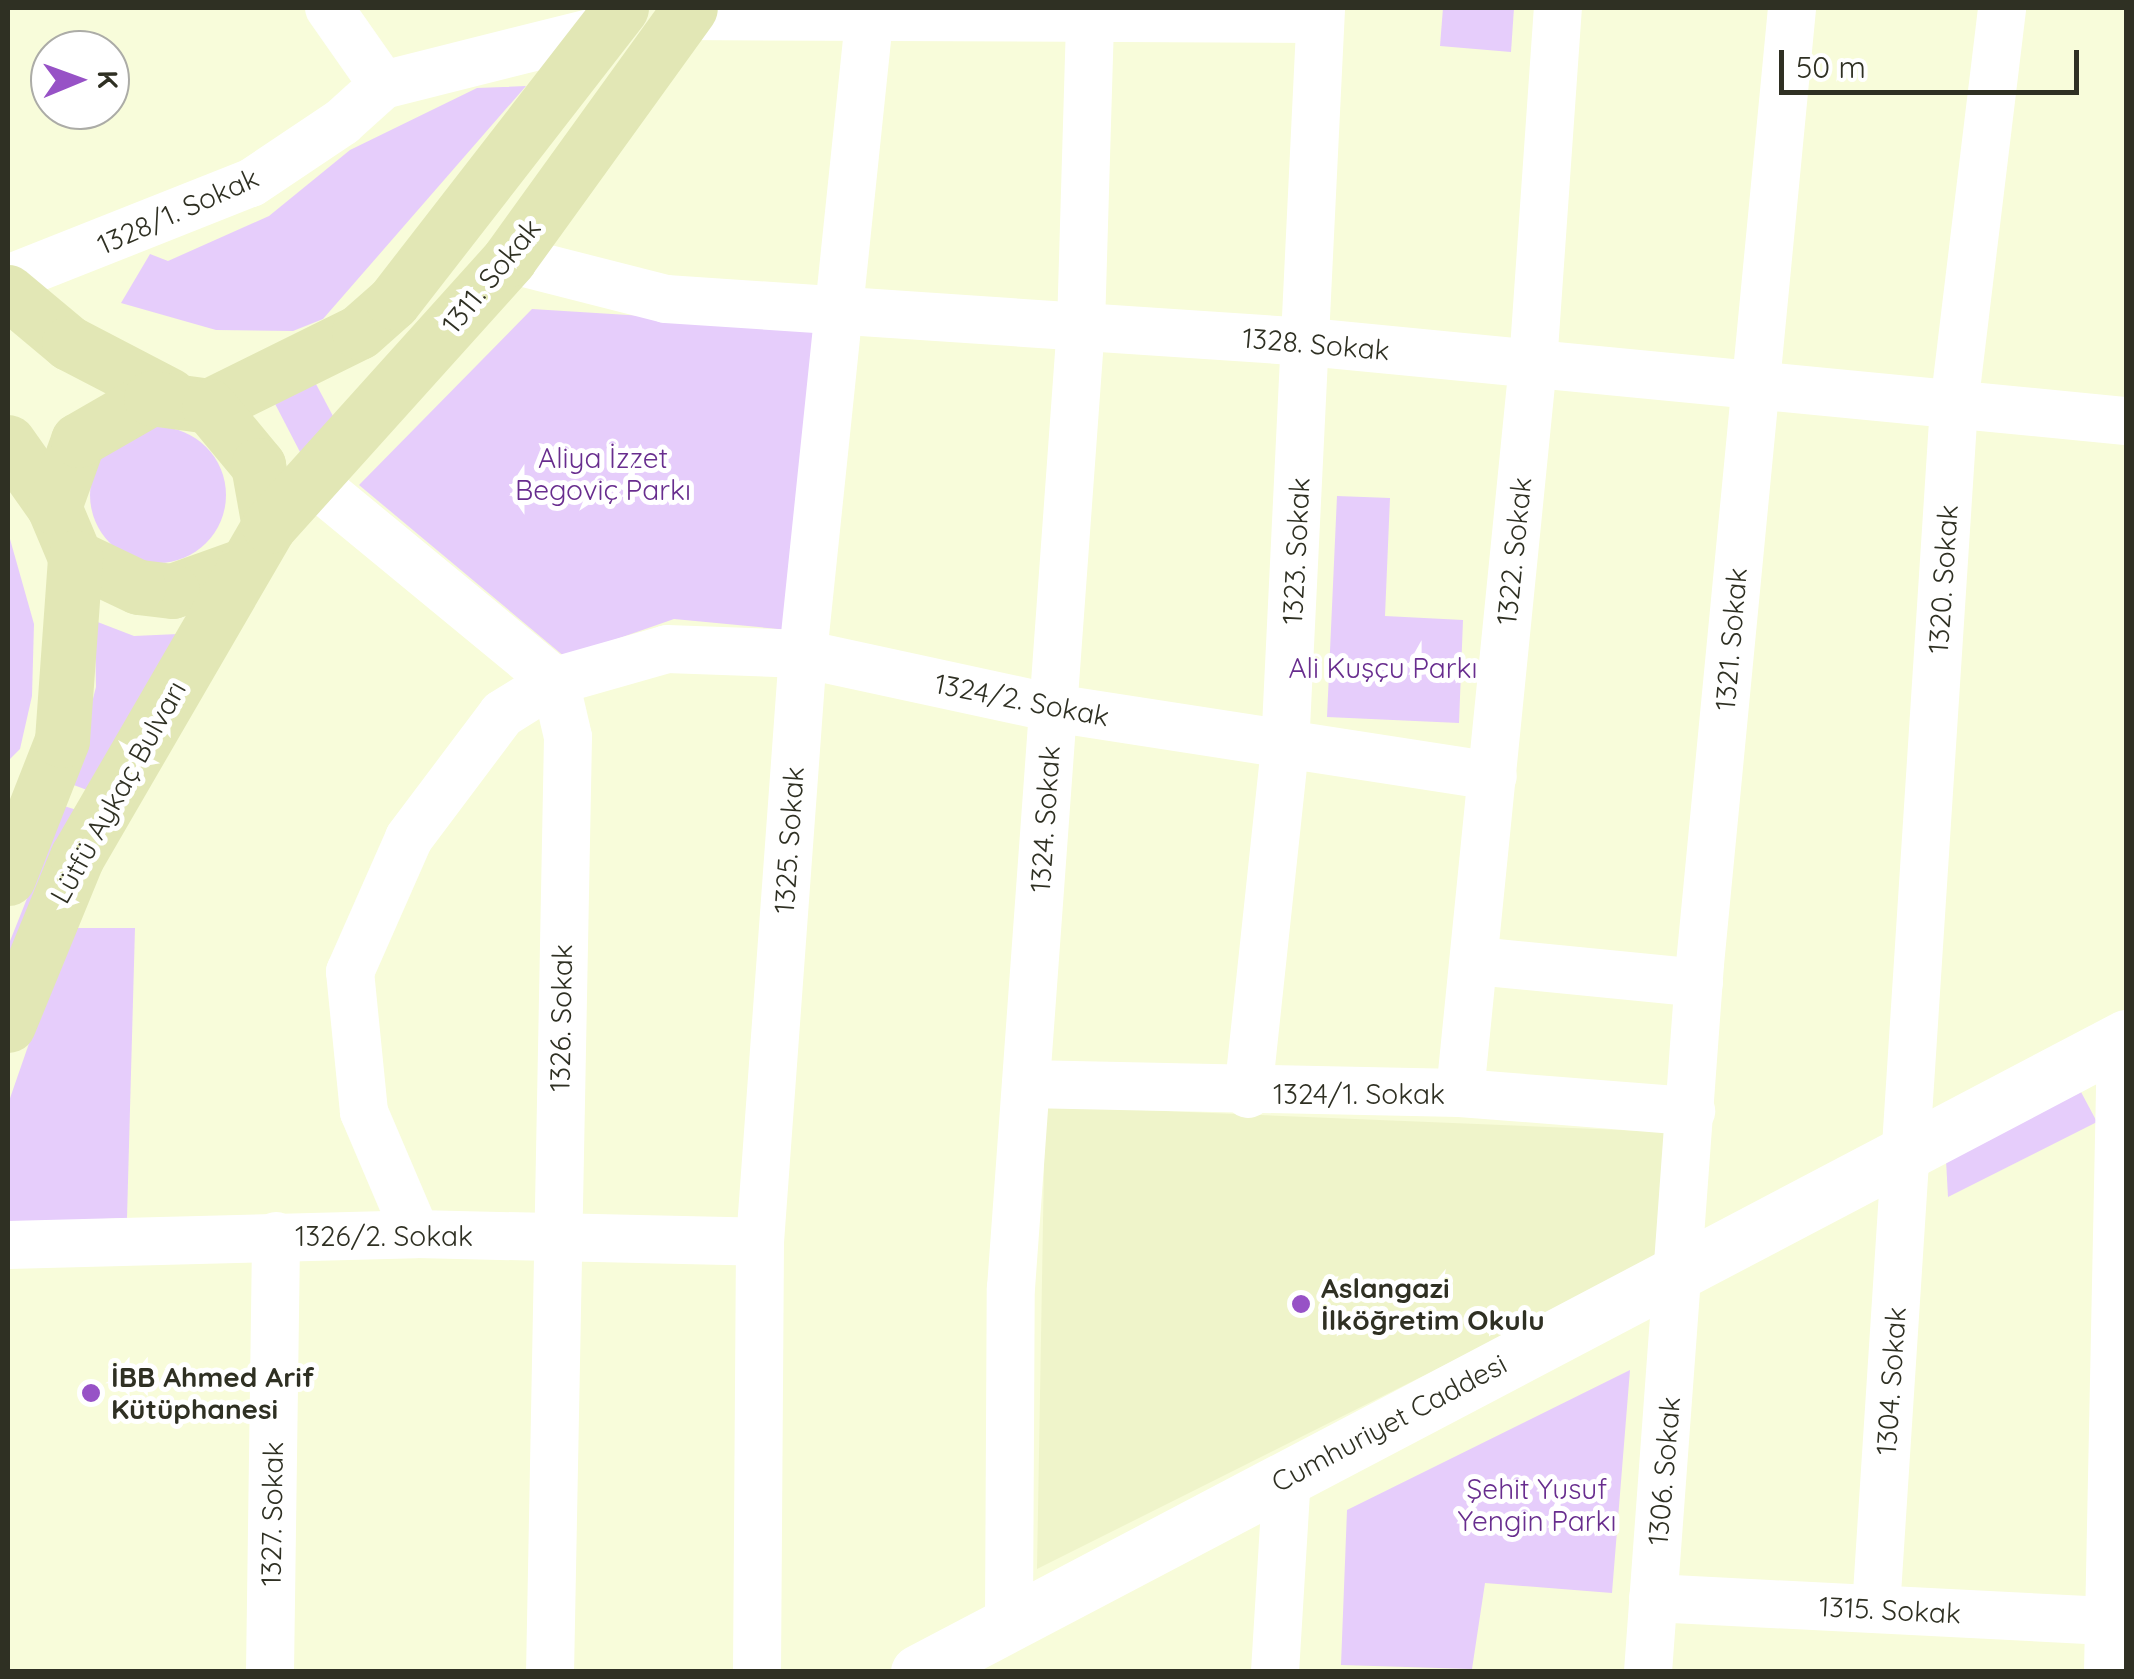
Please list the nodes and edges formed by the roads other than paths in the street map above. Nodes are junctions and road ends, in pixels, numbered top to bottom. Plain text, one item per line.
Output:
1 (329, 8) edge
2 (1558, 8) edge
3 (1792, 8) edge
4 (2002, 8) edge
5 (870, 10) junction
6 (686, 12) edge
7 (1320, 13) edge
8 (1090, 16) junction
9 (612, 19) edge
10 (384, 85) junction
11 (509, 259) junction
12 (8, 280) edge
13 (8, 292) edge
14 (840, 311) junction
15 (1080, 326) junction
16 (1308, 342) junction
17 (1533, 364) junction
18 (1754, 386) junction
19 (189, 401) junction
20 (1954, 406) junction
21 (2126, 421) edge
22 (8, 442) edge
23 (312, 481) junction
24 (54, 507) junction
25 (256, 546) junction
26 (74, 557) junction
27 (803, 654) junction
28 (555, 681) junction
29 (1053, 708) junction
30 (1285, 748) junction
31 (1493, 776) junction
32 (8, 878) edge
33 (1476, 961) junction
34 (1699, 983) junction
35 (8, 1024) edge
36 (2124, 1038) edge
37 (1026, 1084) junction
38 (1248, 1094) junction
39 (1460, 1094) junction
40 (1691, 1111) junction
41 (1906, 1152) junction
42 (416, 1234) junction
43 (276, 1236) junction
44 (556, 1236) junction
45 (760, 1242) junction
46 (8, 1245) edge
47 (1680, 1271) junction
48 (2119, 1353) edge
49 (1287, 1476) junction
50 (1654, 1598) junction
51 (1876, 1609) junction
52 (1010, 1622) junction
53 (2118, 1622) edge
54 (938, 1665) edge
55 (270, 1672) edge
56 (550, 1672) edge
57 (757, 1672) edge
58 (1275, 1672) edge
59 (1648, 1672) edge
60 (2108, 1672) edge

1 - 10 street
2 - 17 street, 1322. Sokak
3 - 18 street, 1321. Sokak
4 - 20 street, 1320. Sokak
5 - 6 street
5 - 8 street
5 - 14 street, 1325. Sokak
6 - 11 main road, 1311. Sokak
7 - 8 street
7 - 16 street, 1323. Sokak
8 - 15 street, 1324. Sokak
9 - 10 street, 1328/1. Sokak
9 - 19 main road
10 - 12 street, 1328/1. Sokak
11 - 14 street, 1328. Sokak
11 - 23 main road, 1311. Sokak
13 - 19 main road
14 - 15 street, 1328. Sokak
14 - 27 street, 1325. Sokak
15 - 16 street, 1328. Sokak
15 - 29 street, 1324. Sokak
16 - 17 street, 1328. Sokak
16 - 30 street, 1323. Sokak
17 - 18 street, 1328. Sokak
17 - 31 street, 1322. Sokak
18 - 20 street, 1328. Sokak
18 - 34 street, 1321. Sokak
19 - 24 main road
19 - 25 main road
20 - 21 street, 1328. Sokak
20 - 41 street, 1320. Sokak
22 - 24 main road
23 - 25 main road, 1311. Sokak
23 - 28 street
24 - 26 main road
25 - 26 main road
25 - 35 main road, Lütfü Aykaç Bulvarı
26 - 32 main road, Lütfü Aykaç Bulvarı
27 - 28 street, 1324/2. Sokak
27 - 29 street, 1324/2. Sokak
27 - 45 street, 1325. Sokak
28 - 42 street, 1324/2. Sokak
28 - 44 street, 1326. Sokak
29 - 30 street, 1324/2. Sokak
29 - 37 street, 1324. Sokak
30 - 31 street, 1324/2. Sokak
30 - 38 street, 1323. Sokak
31 - 33 street, 1322. Sokak
33 - 34 street
33 - 39 street, 1322. Sokak
34 - 40 street, 1321. Sokak
36 - 41 main road, Cumhuriyet Caddesi
36 - 48 street
37 - 38 street, 1324/1. Sokak
37 - 52 street, 1324. Sokak
38 - 39 street, 1324/1. Sokak
39 - 40 street, 1324/1. Sokak
40 - 47 street, 1321. Sokak
41 - 47 main road, Cumhuriyet Caddesi
41 - 51 street, 1304. Sokak
42 - 43 street, 1326/2. Sokak
42 - 44 street, 1326/2. Sokak
43 - 46 street, 1326/2. Sokak
43 - 55 street, 1327. Sokak
44 - 45 street, 1326/2. Sokak
44 - 56 street, 1326. Sokak
45 - 57 street, 1325. Sokak
47 - 49 main road, Cumhuriyet Caddesi
47 - 50 street, 1306. Sokak
48 - 53 street
49 - 52 main road, Cumhuriyet Caddesi
49 - 58 street
50 - 51 street, 1315. Sokak
50 - 59 street, 1306. Sokak
51 - 53 street, 1315. Sokak
52 - 54 main road, Cumhuriyet Caddesi
53 - 60 street

